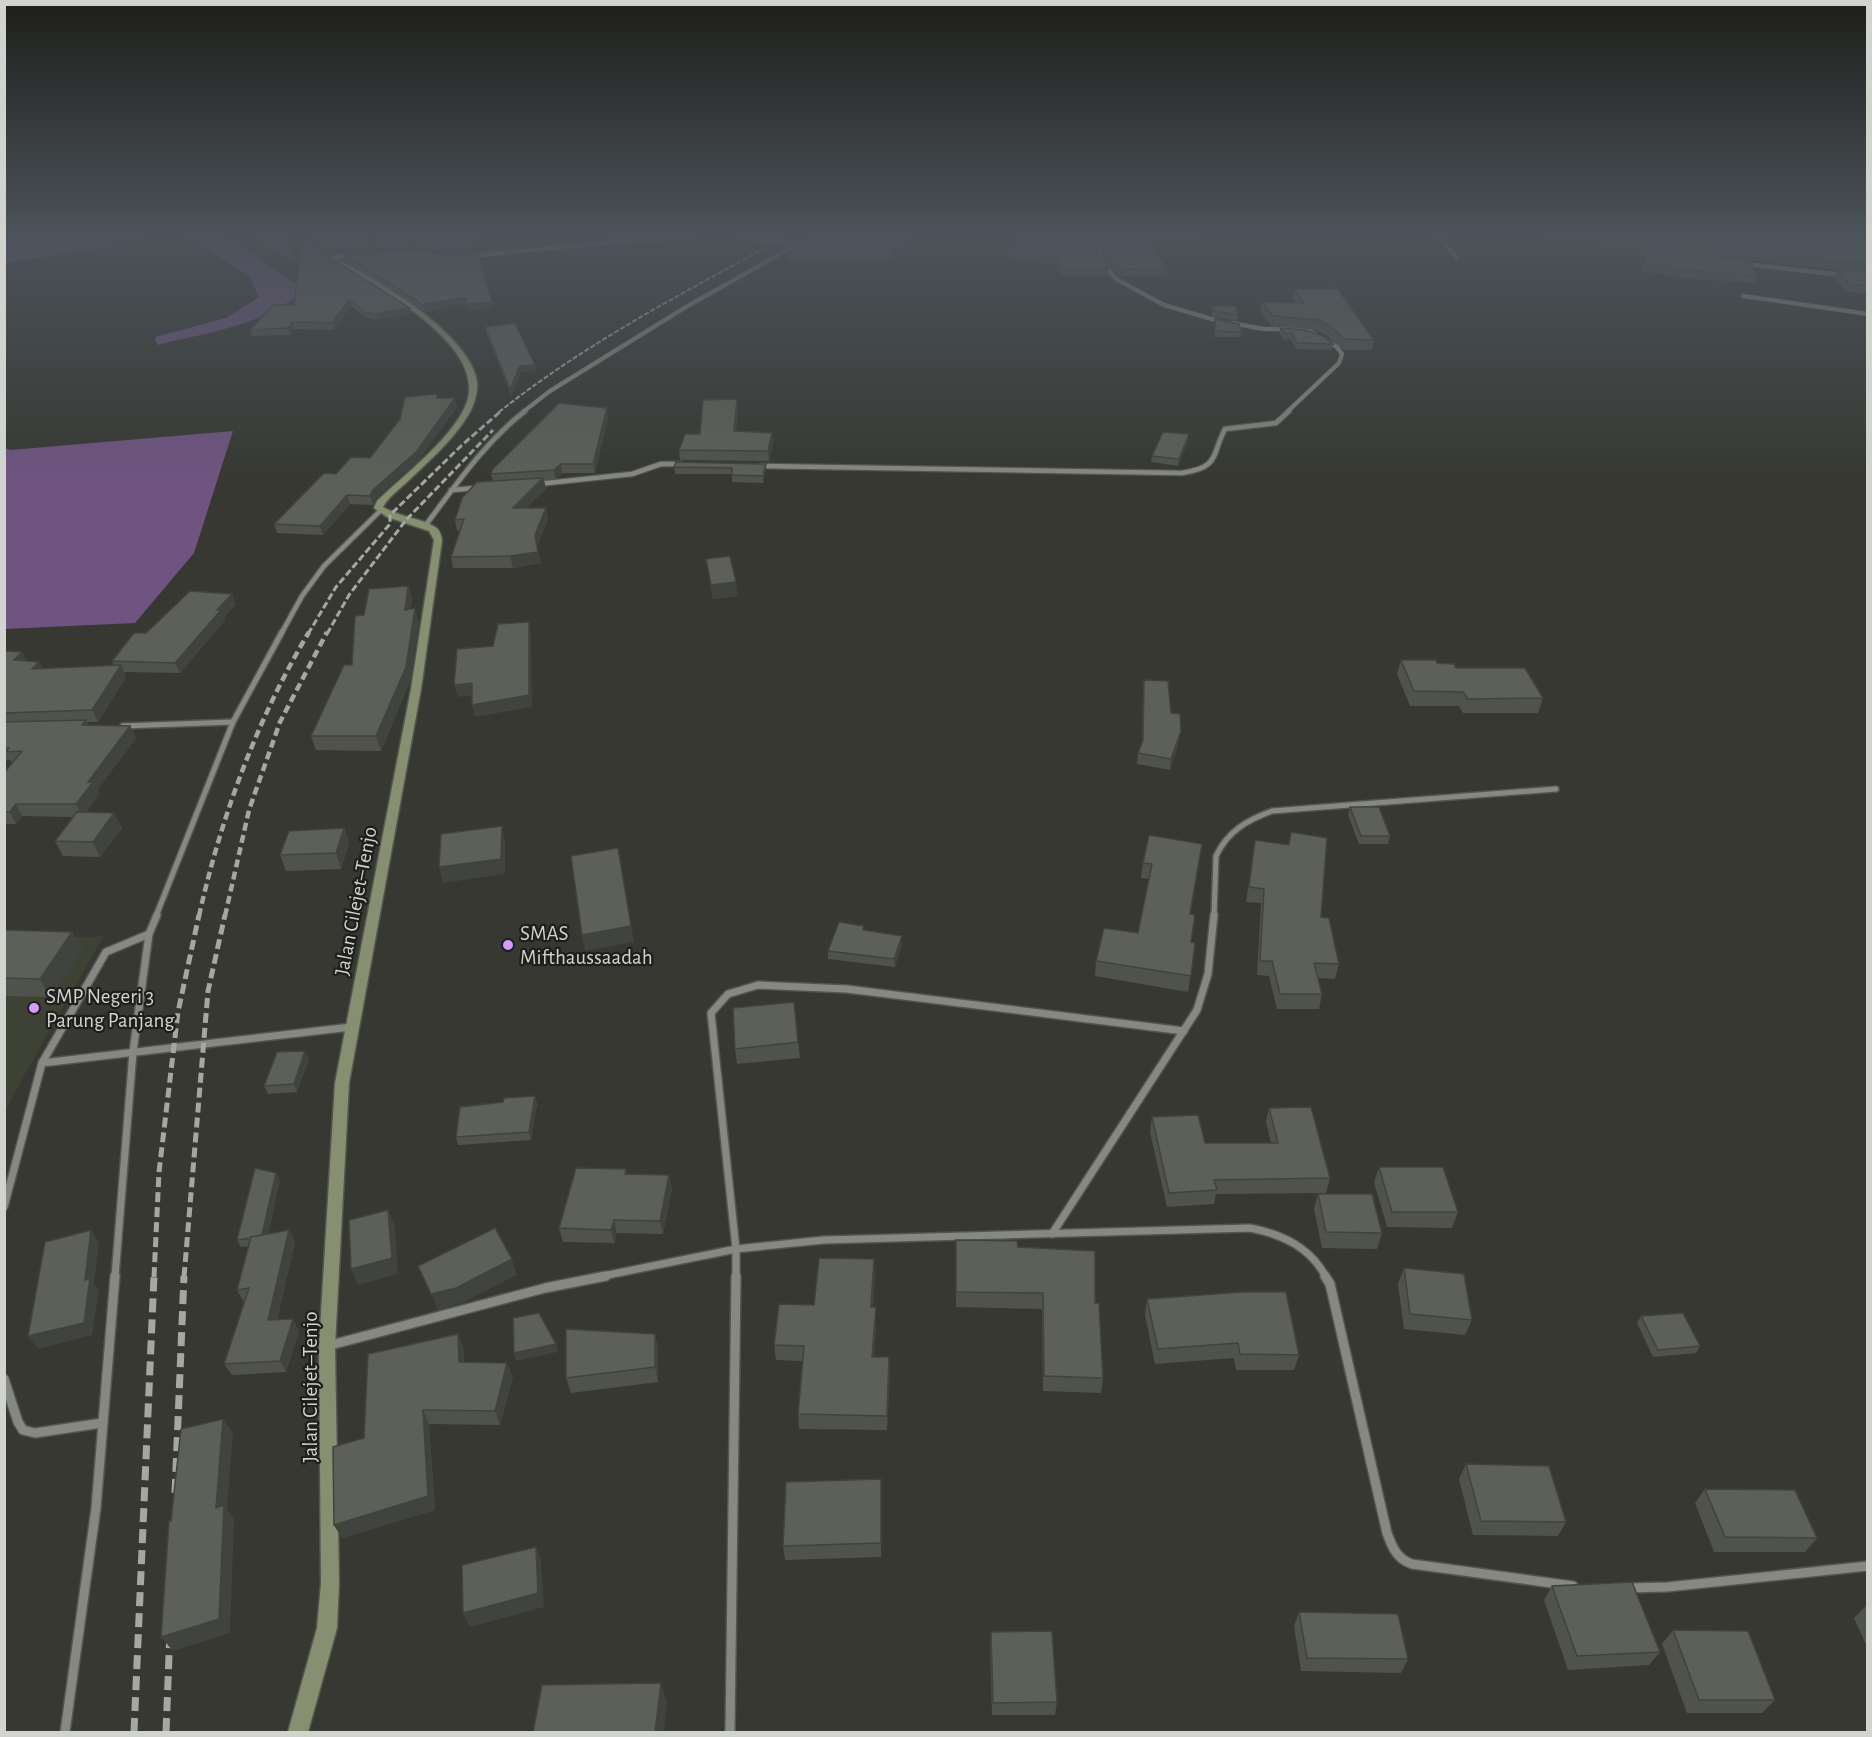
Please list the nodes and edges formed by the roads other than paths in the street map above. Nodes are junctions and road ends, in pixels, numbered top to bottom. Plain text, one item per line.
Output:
1 (427, 319) edge
2 (666, 319) edge
3 (1209, 319) edge
4 (684, 464) edge
5 (755, 466) edge
6 (535, 485) edge
7 (482, 488) edge
8 (451, 490) junction
9 (380, 511) junction
10 (425, 526) junction
11 (233, 722) junction
12 (119, 726) edge
13 (1556, 789) dead end
14 (149, 934) junction
15 (351, 1027) junction
16 (1184, 1031) junction
17 (133, 1052) junction
18 (42, 1063) junction
19 (4, 1207) edge
20 (1052, 1234) junction
21 (736, 1249) junction
22 (327, 1346) junction
23 (4, 1379) edge
24 (102, 1423) junction
25 (1868, 1566) edge
26 (1588, 1587) edge
27 (1619, 1588) edge
28 (65, 1732) edge
29 (298, 1732) edge
30 (730, 1732) edge

1 - 9 main road
2 - 8 street
3 - 5 street
4 - 6 street
7 - 8 street
8 - 10 street
9 - 10 main road
9 - 11 street
10 - 15 main road, Jalan Cilejet–Tenjo
11 - 12 street
11 - 14 street
13 - 16 street
14 - 17 street
14 - 18 street
15 - 17 street
15 - 22 main road, Jalan Cilejet–Tenjo
16 - 20 street
16 - 21 street
17 - 18 street
17 - 24 street
18 - 19 street
20 - 21 street
20 - 26 street
21 - 22 street
21 - 30 street
22 - 29 main road, Jalan Cilejet–Tenjo
23 - 24 street
24 - 28 street
25 - 27 street

